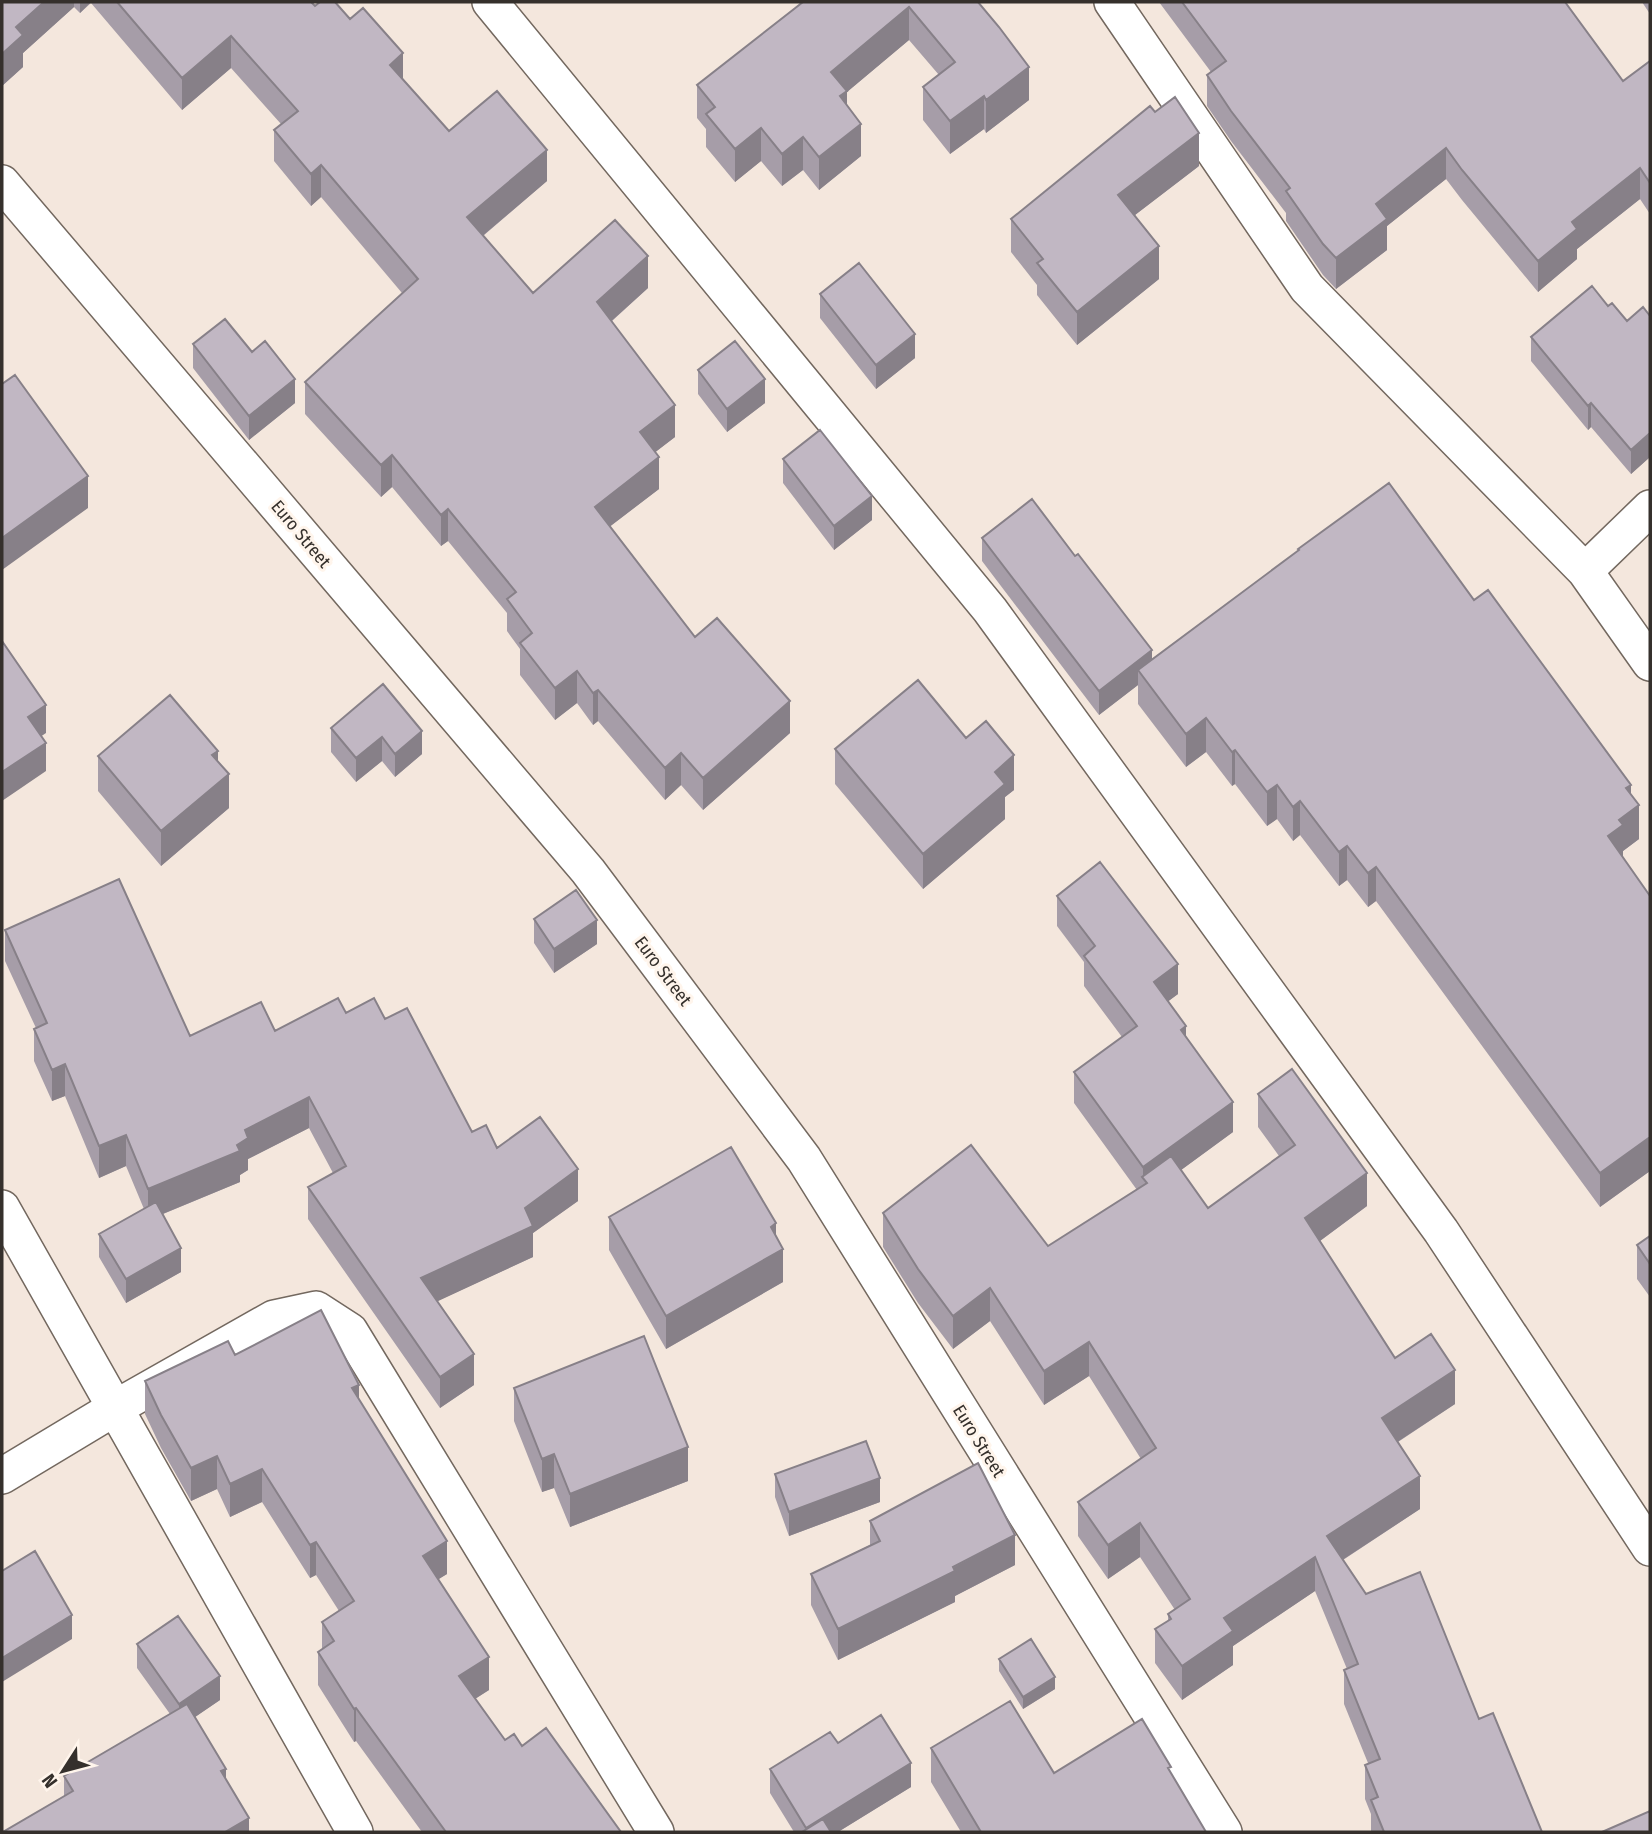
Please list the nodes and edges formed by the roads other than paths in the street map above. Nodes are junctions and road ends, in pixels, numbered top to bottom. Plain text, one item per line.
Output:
1 (490, 2) edge
2 (1112, 2) edge
3 (2, 183) edge
4 (1650, 508) edge
5 (1584, 571) junction
6 (1650, 663) edge
7 (2, 1208) edge
8 (115, 1408) junction
9 (2, 1476) edge
10 (1650, 1548) edge
11 (355, 1832) edge
12 (656, 1832) edge
13 (1224, 1832) edge

1 - 10 street
2 - 5 street
3 - 13 street, Euro Street
4 - 5 street
5 - 6 street
7 - 8 street
8 - 9 street
8 - 11 street
8 - 12 street

